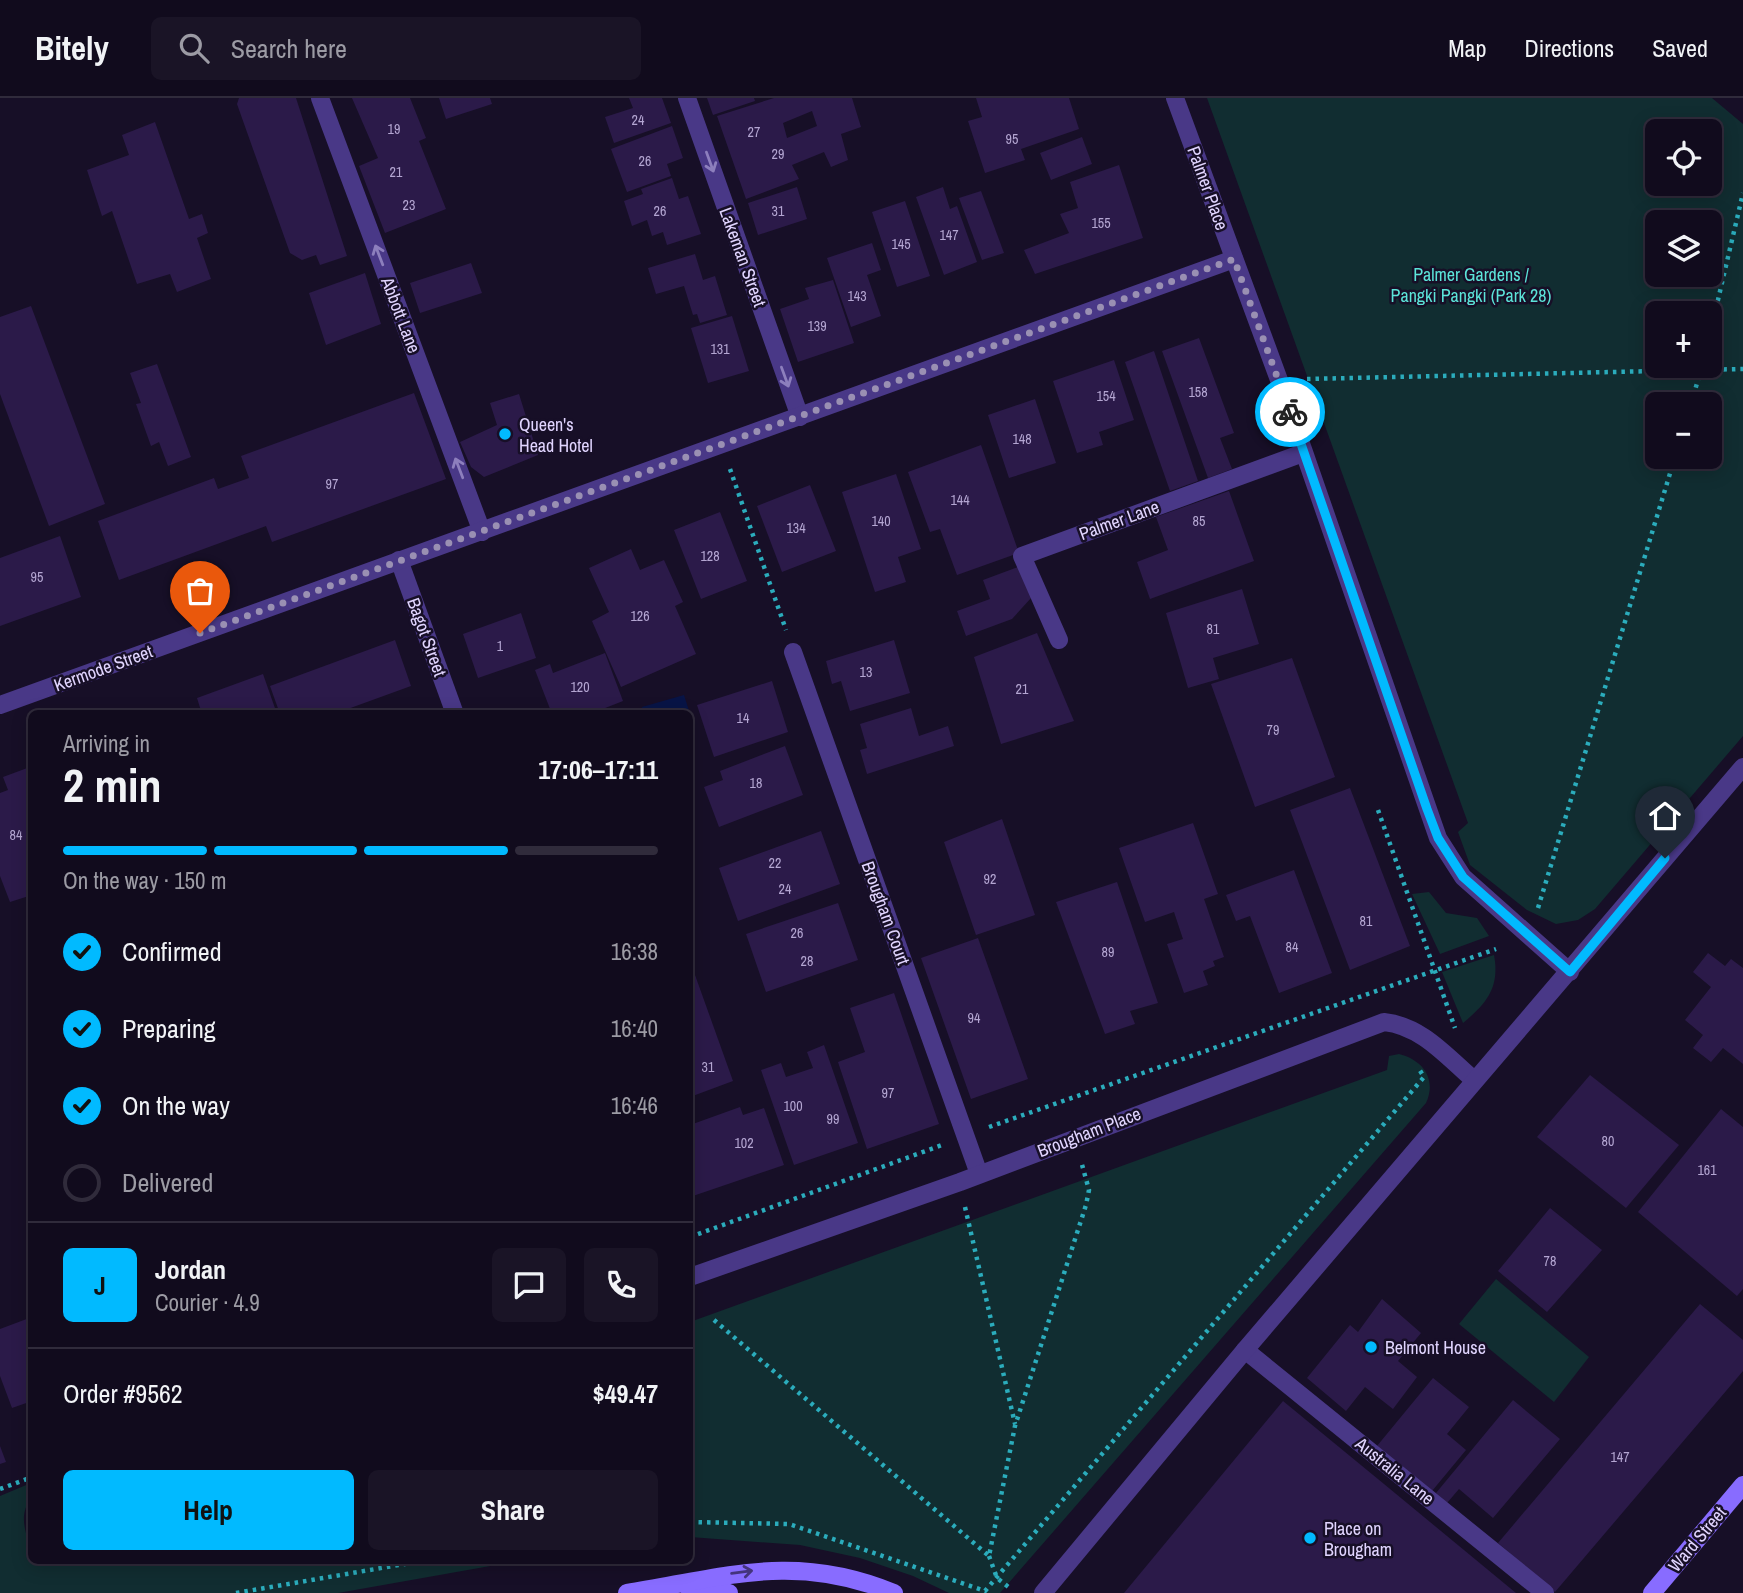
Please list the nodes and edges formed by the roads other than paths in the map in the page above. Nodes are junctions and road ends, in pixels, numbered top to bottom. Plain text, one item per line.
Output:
1 (320, 98) edge
2 (687, 98) edge
3 (1175, 98) edge
4 (1234, 259) junction
5 (800, 417) junction
6 (1303, 453) junction
7 (482, 532) junction
8 (399, 560) junction
9 (1059, 640) dead end
10 (793, 652) road end
11 (0, 705) edge
12 (454, 710) edge
13 (1743, 767) edge
14 (1570, 972) junction
15 (1474, 1080) junction
16 (979, 1174) junction
17 (693, 1276) edge
18 (1245, 1350) junction
19 (1743, 1485) edge
20 (675, 1585) junction
21 (627, 1593) edge
22 (729, 1593) edge
23 (894, 1593) edge
24 (1043, 1593) edge
25 (1545, 1593) edge
26 (1652, 1593) edge

7 -> 1 street, Abbott Lane
2 -> 5 street, Lakeman Street
3 - 4 street, Palmer Place
4 - 5 street, Kermode Street
4 - 6 street, Palmer Place
5 - 7 street, Kermode Street
6 - 9 street, Palmer Lane
6 - 14 street, Palmer Place
7 - 8 street, Kermode Street
8 - 11 street, Kermode Street
8 - 12 street, Bagot Street
10 - 16 street, Brougham Court
13 - 14 street
14 - 15 street
15 - 16 street, Brougham Place
15 - 18 street
16 - 17 street, Brougham Place
18 - 24 street
18 - 25 street, Australia Lane
19 - 26 main road, Ward Street
20 - 21 main road
20 - 22 main road
20 -> 23 main road

